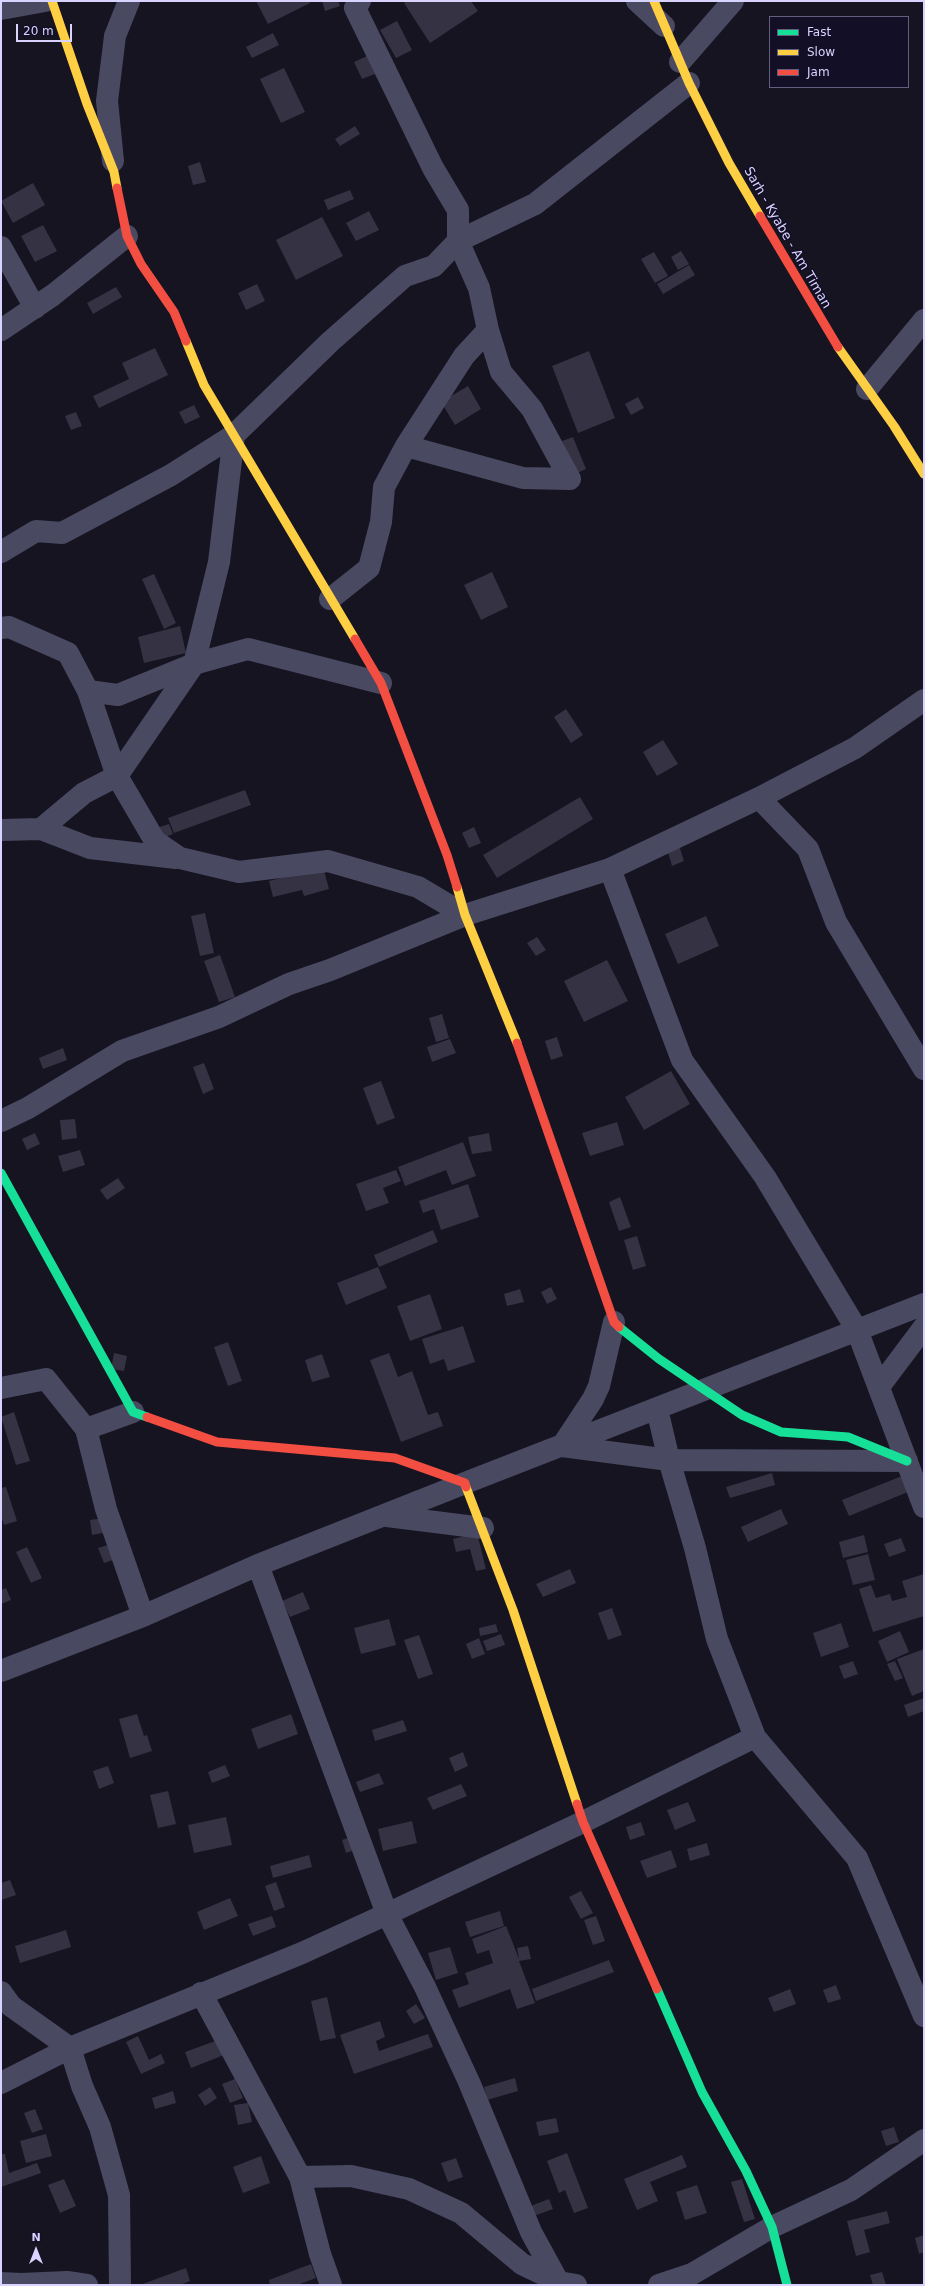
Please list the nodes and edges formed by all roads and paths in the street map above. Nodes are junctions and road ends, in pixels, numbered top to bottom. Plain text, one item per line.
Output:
1 (45, 1) edge
2 (52, 1) edge
3 (128, 1) edge
4 (360, 1) edge
5 (637, 1) edge
6 (654, 1) edge
7 (733, 1) edge
8 (1, 9) edge
9 (664, 26) junction
10 (680, 62) junction
11 (689, 83) junction
12 (114, 172) junction
13 (127, 236) junction
14 (458, 241) junction
15 (1, 247) edge
16 (35, 308) junction
17 (924, 320) edge
18 (1, 330) edge
19 (488, 330) junction
20 (867, 389) junction
21 (234, 436) junction
22 (406, 446) junction
23 (924, 474) edge
24 (1, 552) edge
25 (330, 599) junction
26 (1, 628) edge
27 (194, 664) junction
28 (381, 683) junction
29 (88, 691) junction
30 (924, 700) edge
31 (117, 776) junction
32 (758, 798) junction
33 (41, 829) junction
34 (1, 830) edge
35 (180, 858) junction
36 (610, 869) junction
37 (465, 915) junction
38 (924, 1069) edge
39 (1, 1121) edge
40 (1, 1173) edge
41 (924, 1304) edge
42 (614, 1322) junction
43 (924, 1327) edge
44 (857, 1330) junction
45 (880, 1387) junction
46 (1, 1388) edge
47 (704, 1390) junction
48 (657, 1409) junction
49 (133, 1412) junction
50 (86, 1429) junction
51 (562, 1446) junction
52 (669, 1460) junction
53 (907, 1461) junction
54 (465, 1483) junction
55 (922, 1496) edge
56 (384, 1515) junction
57 (483, 1528) junction
58 (258, 1565) junction
59 (143, 1616) junction
60 (1, 1671) edge
61 (755, 1736) junction
62 (583, 1822) junction
63 (387, 1914) junction
64 (1, 1992) edge
65 (201, 1993) junction
66 (924, 2016) edge
67 (70, 2048) junction
68 (1, 2084) edge
69 (924, 2140) edge
70 (300, 2178) junction
71 (772, 2226) junction
72 (1, 2283) edge
73 (565, 2284) edge
74 (87, 2285) edge
75 (120, 2285) edge
76 (331, 2285) edge
77 (659, 2285) edge
78 (787, 2285) edge

1 - 8 street
2 - 12 main road
3 - 12 street
4 - 14 street
5 - 9 street
6 - 9 main road, Sarh - Kyabe - Am Timan
7 - 10 street
9 - 10 main road, Sarh - Kyabe - Am Timan
10 - 11 main road, Sarh - Kyabe - Am Timan
11 - 14 street
11 - 20 main road, Sarh - Kyabe - Am Timan
12 - 13 main road
13 - 16 street
13 - 21 main road
14 - 19 street
14 - 21 street
15 - 16 street
16 - 18 street
17 - 20 street
19 - 22 street
19 - 22 street
20 - 23 main road, Sarh - Kyabe - Am Timan
21 - 24 street
21 - 25 main road
21 - 27 street
22 - 25 street
25 - 28 main road
26 - 29 street
27 - 28 street
27 - 29 street
27 - 31 street
28 - 37 main road
29 - 31 street
30 - 32 street
31 - 33 street
31 - 35 street
32 - 36 street
32 - 38 street
33 - 34 street
33 - 35 street
35 - 37 street
36 - 37 street
36 - 44 street
37 - 39 street
37 - 42 main road
40 - 49 main road
41 - 44 street
42 - 47 main road
42 - 51 street
43 - 45 street
44 - 45 street
44 - 47 street
45 - 53 street
46 - 50 street
47 - 48 street
47 - 53 main road
48 - 51 street
48 - 52 street
49 - 50 street
49 - 54 main road
50 - 59 street
51 - 52 street
51 - 54 street
52 - 53 street
52 - 61 street
53 - 55 street
54 - 56 street
54 - 57 main road
56 - 57 street
56 - 58 street
57 - 62 main road
58 - 59 street
58 - 63 street
59 - 60 street
61 - 62 street
61 - 66 street
62 - 63 street
62 - 71 main road
63 - 65 street
63 - 73 street
64 - 67 street
65 - 67 street
65 - 70 street
67 - 68 street
67 - 75 street
69 - 71 street
70 - 73 street
70 - 76 street
71 - 77 street
71 - 78 main road
72 - 74 street

